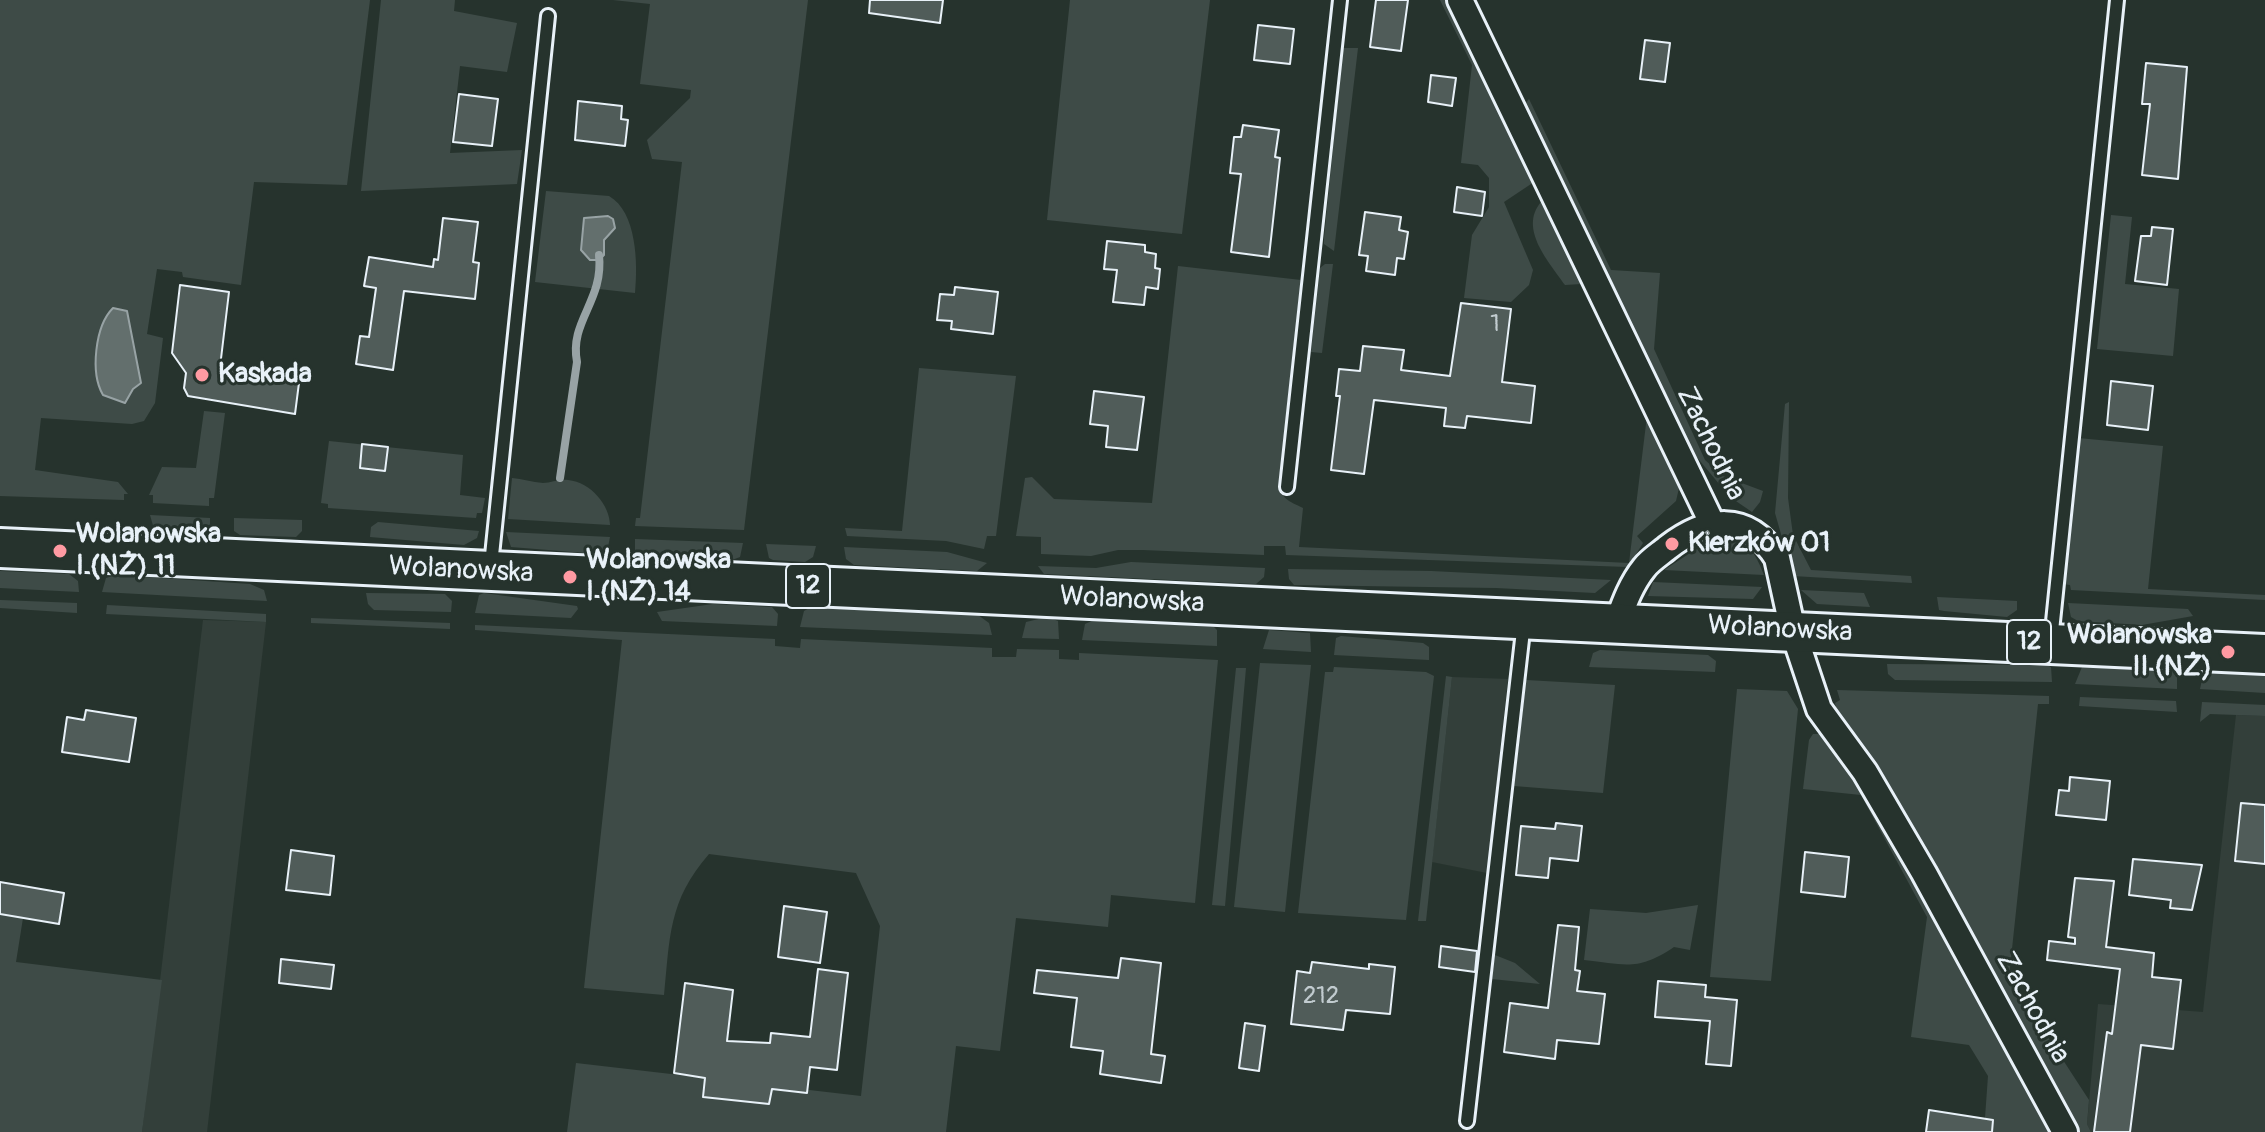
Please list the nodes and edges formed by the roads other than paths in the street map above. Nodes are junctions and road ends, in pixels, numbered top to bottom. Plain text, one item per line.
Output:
1 (1340, 0) edge
2 (1460, 0) edge
3 (2117, 0) edge
4 (548, 16) dead end
5 (1287, 487) dead end
6 (1712, 523) junction
7 (0, 548) edge
8 (491, 572) junction
9 (1525, 619) junction
10 (1617, 623) junction
11 (1793, 631) junction
12 (2050, 643) junction
13 (2265, 654) edge
14 (1467, 1121) dead end
15 (2065, 1132) edge

1 - 5 lane
2 - 6 street, Zachodnia
3 - 12 lane
4 - 8 lane
6 - 10 street
6 - 11 street, Zachodnia
7 - 8 main road, Wolanowska / 12
8 - 9 main road, Wolanowska / 12
9 - 10 main road, Wolanowska / 12
9 - 14 lane
10 - 11 main road, Wolanowska / 12
11 - 12 main road, Wolanowska / 12
11 - 15 street, Zachodnia
12 - 13 main road, Wolanowska / 12

